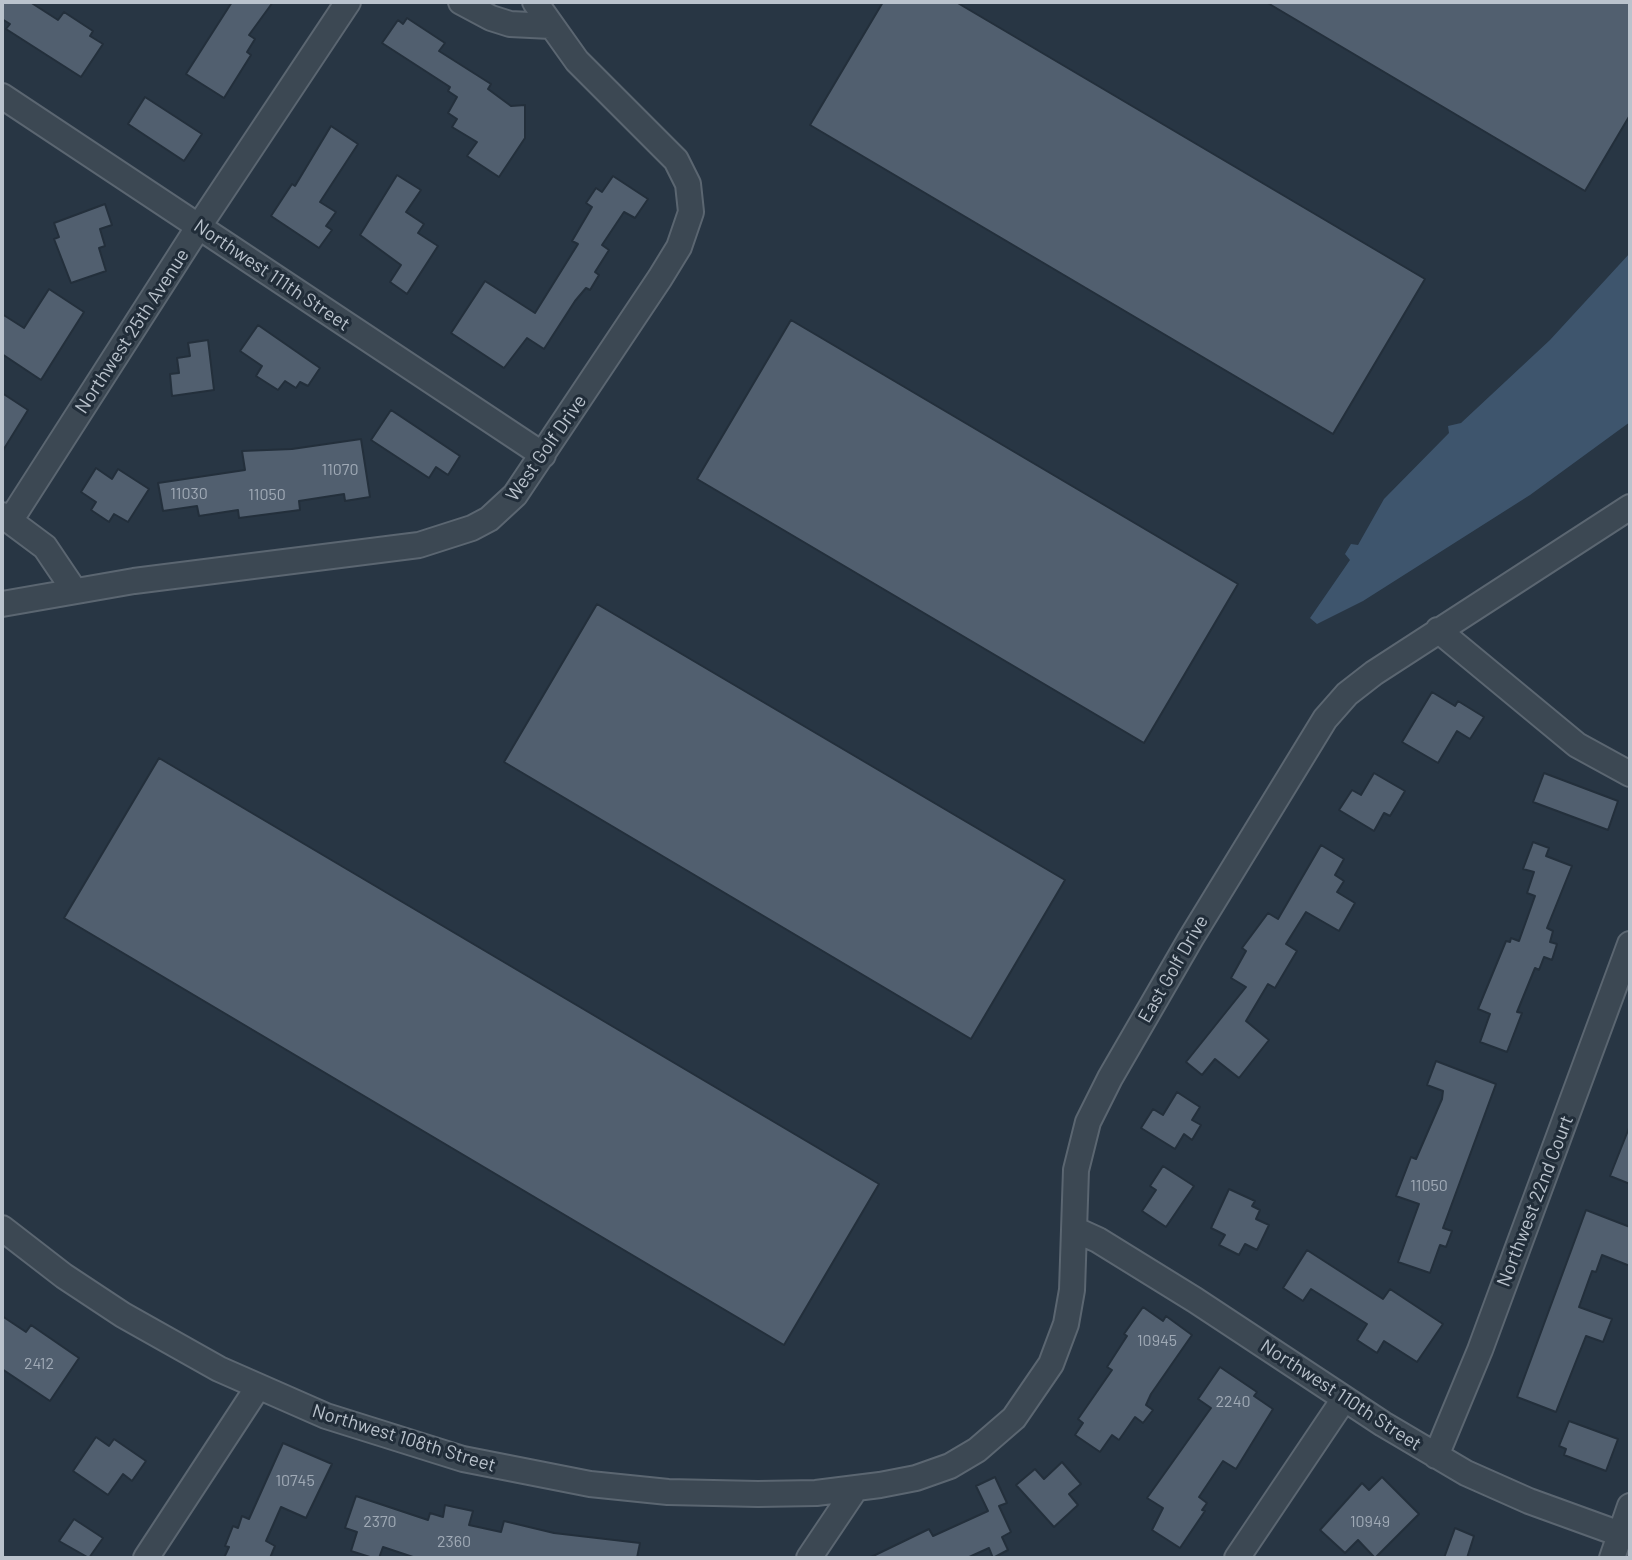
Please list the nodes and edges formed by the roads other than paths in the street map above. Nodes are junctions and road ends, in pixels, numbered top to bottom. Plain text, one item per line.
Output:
1 (348, 2) edge
2 (461, 2) edge
3 (535, 2) edge
4 (551, 26) junction
5 (2, 96) edge
6 (199, 226) junction
7 (543, 455) junction
8 (1630, 506) edge
9 (6, 518) edge
10 (74, 590) junction
11 (2, 604) edge
12 (1438, 630) junction
13 (1630, 774) edge
14 (1630, 944) edge
15 (2, 1228) edge
16 (1076, 1230) junction
17 (258, 1387) junction
18 (1344, 1399) junction
19 (1436, 1456) junction
20 (856, 1488) junction
21 (1630, 1506) edge
22 (1620, 1534) junction
23 (146, 1558) edge
24 (809, 1558) edge
25 (1237, 1558) edge
26 (1612, 1558) edge

1 - 6 street, Northwest 25th Avenue
2 - 4 street
3 - 4 street, West Golf Drive
4 - 7 street, West Golf Drive
5 - 6 street, Northwest 111th Street
6 - 7 street, Northwest 111th Street
6 - 9 street, Northwest 25th Avenue
7 - 10 street, West Golf Drive
8 - 12 street, East Golf Drive
9 - 10 street
10 - 11 street, West Golf Drive
12 - 13 street
12 - 16 street, East Golf Drive
14 - 19 street, Northwest 22nd Court
15 - 17 street, Northwest 108th Street
16 - 18 street, Northwest 110th Street
16 - 20 street, East Golf Drive
17 - 20 street, Northwest 108th Street
17 - 23 street
18 - 19 street, Northwest 110th Street
18 - 25 street
19 - 22 street, Northwest 110th Street
20 - 24 street
21 - 22 street
22 - 26 street

